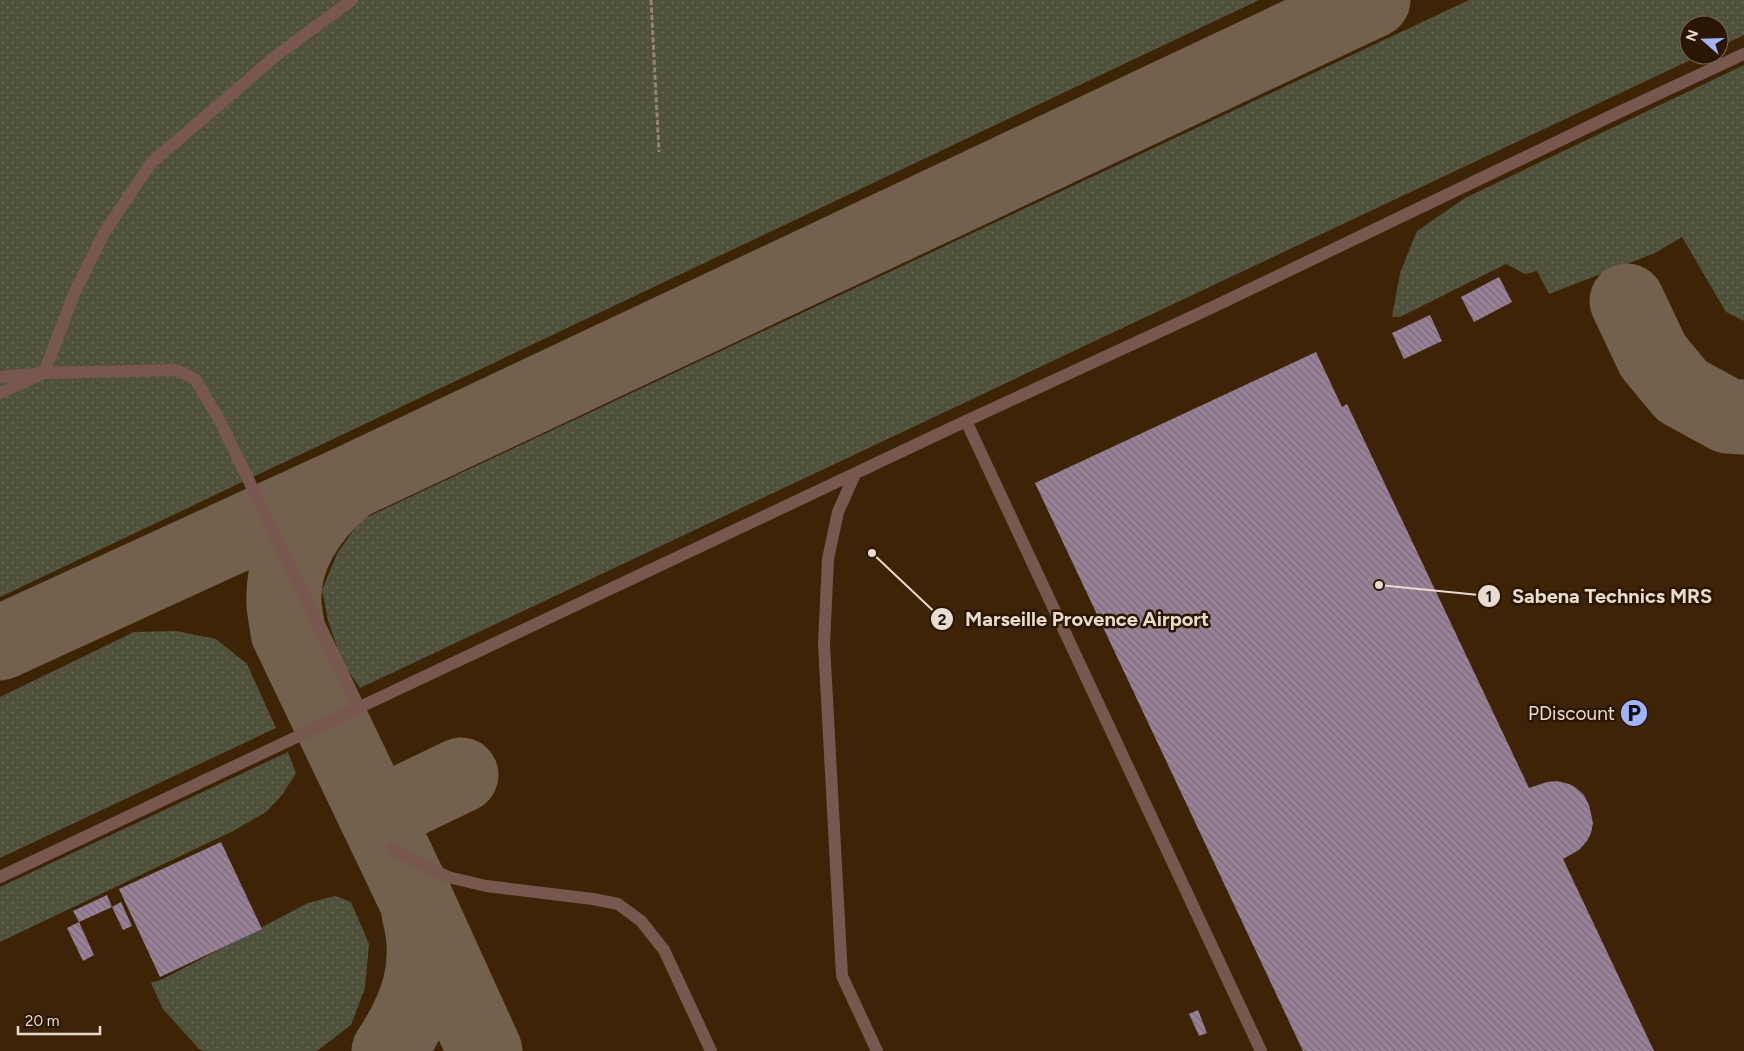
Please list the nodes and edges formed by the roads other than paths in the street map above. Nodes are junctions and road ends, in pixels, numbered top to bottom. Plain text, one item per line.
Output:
1 (352, 0) edge
2 (1744, 54) edge
3 (44, 373) junction
4 (0, 377) edge
5 (0, 393) edge
6 (966, 421) junction
7 (855, 474) junction
8 (358, 707) junction
9 (392, 850) dead end
10 (0, 877) edge
11 (711, 1051) edge
12 (877, 1051) edge
13 (1260, 1051) edge

1 - 3 lane
2 - 6 lane
3 - 4 lane
3 - 5 lane
3 - 8 lane
6 - 7 lane
6 - 13 lane
7 - 8 lane
7 - 12 lane
8 - 10 lane
9 - 11 lane

